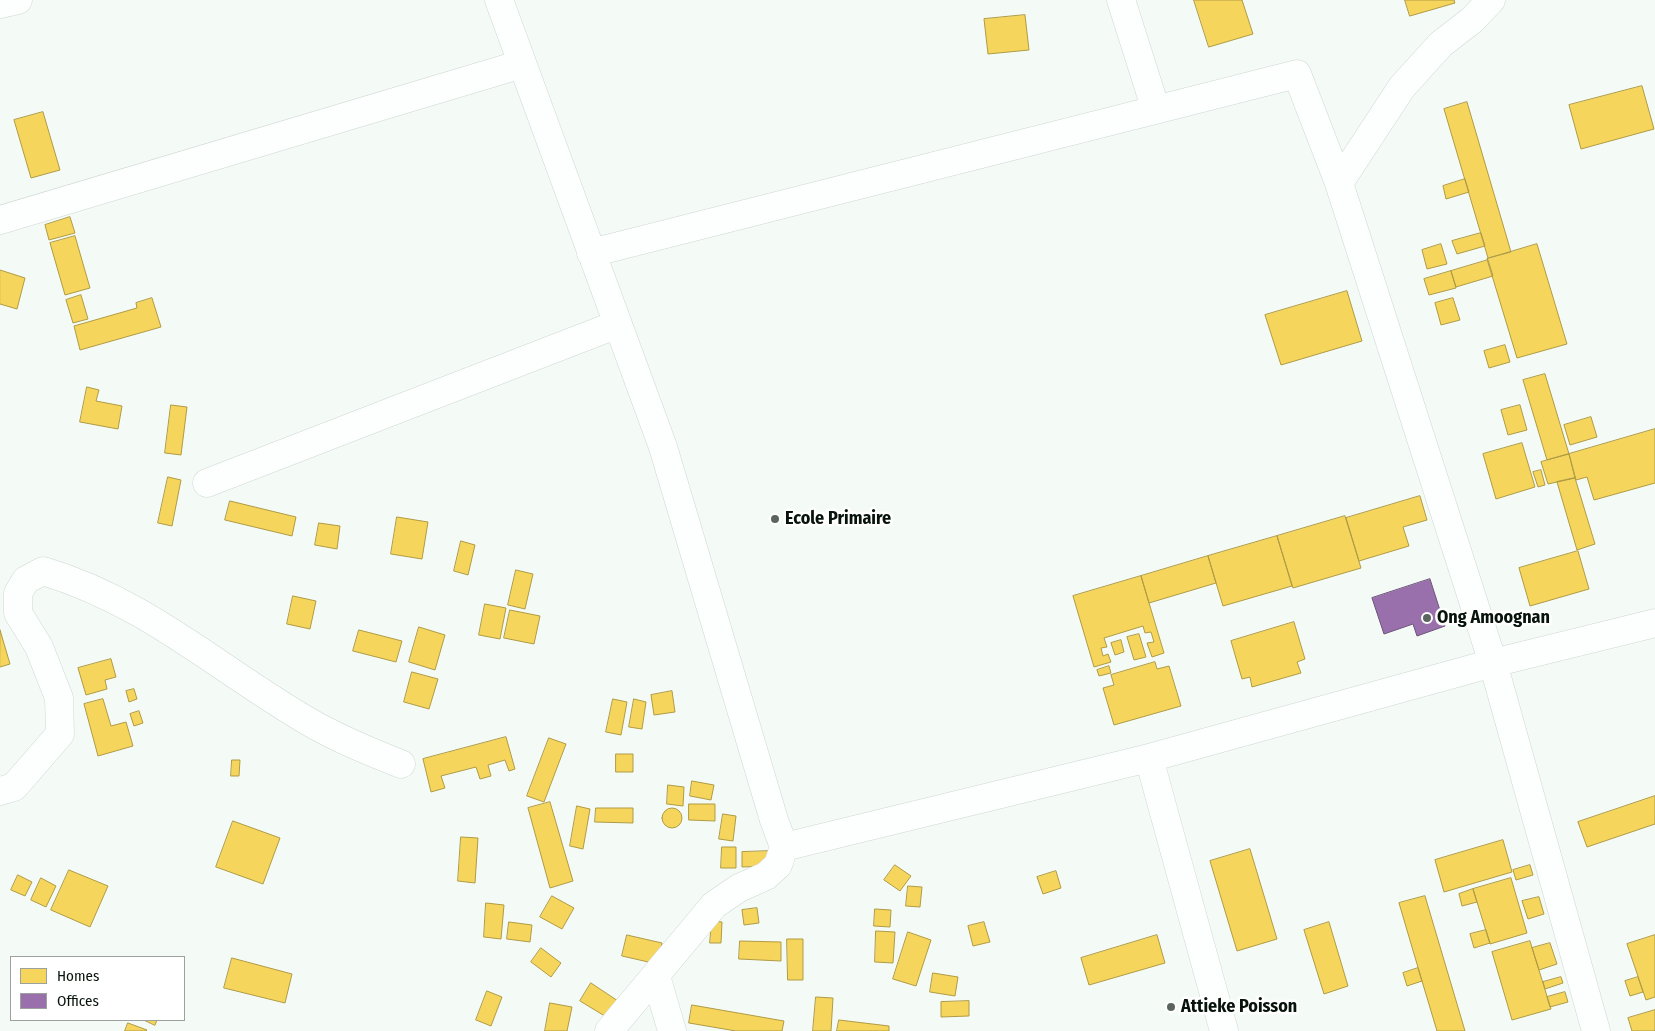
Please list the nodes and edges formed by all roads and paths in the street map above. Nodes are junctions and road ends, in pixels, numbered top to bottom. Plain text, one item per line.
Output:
1 (18, 0) edge
2 (500, 0) edge
3 (1122, 0) edge
4 (1491, 0) edge
5 (0, 4) edge
6 (522, 64) junction
7 (1156, 110) junction
8 (1338, 183) junction
9 (0, 220) edge
10 (591, 253) junction
11 (618, 324) junction
12 (208, 483) dead end
13 (1655, 623) edge
14 (1493, 663) junction
15 (1149, 758) junction
16 (401, 764) dead end
17 (0, 791) edge
18 (784, 847) junction
19 (656, 976) junction
20 (609, 1031) edge
21 (672, 1031) edge
22 (1224, 1031) edge
23 (1596, 1031) edge

1 - 5 street
2 - 6 street
3 - 7 street
4 - 8 street
6 - 9 street
6 - 10 street
7 - 8 street
7 - 10 street
8 - 14 street
10 - 11 street
11 - 12 street
11 - 18 street
13 - 14 street
14 - 15 street
14 - 23 street
15 - 18 street
15 - 22 street
16 - 17 street
18 - 19 street
19 - 20 street
19 - 21 street

